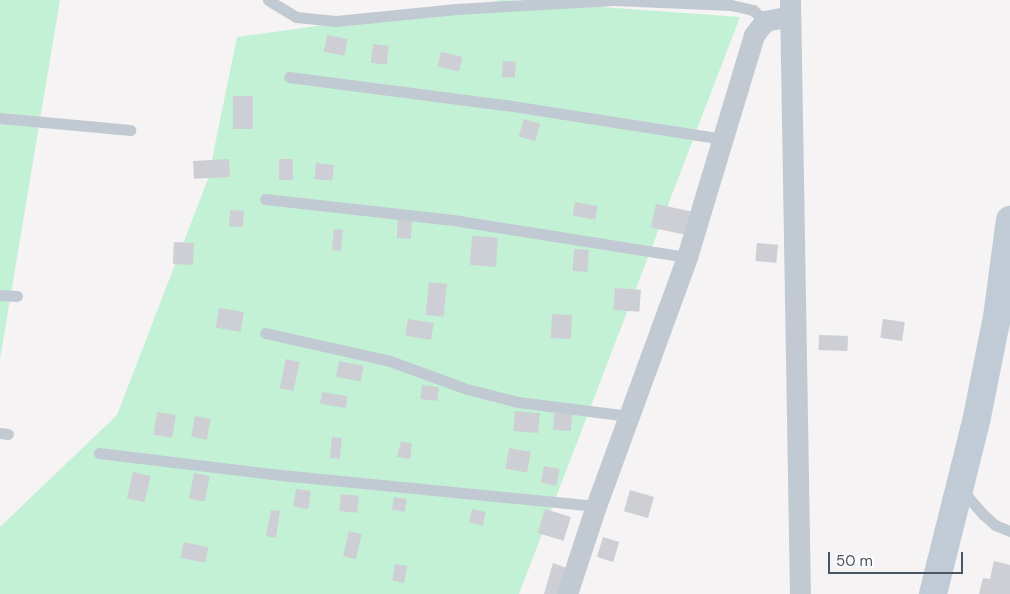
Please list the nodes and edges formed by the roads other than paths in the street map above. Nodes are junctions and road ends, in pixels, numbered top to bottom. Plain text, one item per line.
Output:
1 (268, 0) edge
2 (790, 8) edge
3 (765, 21) junction
4 (289, 77) dead end
5 (0, 118) edge
6 (130, 130) dead end
7 (723, 140) junction
8 (265, 199) dead end
9 (1010, 220) edge
10 (687, 257) junction
11 (0, 294) edge
12 (17, 296) dead end
13 (265, 333) dead end
14 (629, 416) junction
15 (99, 453) dead end
16 (960, 488) junction
17 (596, 506) junction
18 (1010, 531) edge
19 (567, 594) edge
20 (800, 594) edge
21 (932, 594) edge

1 - 3 lane
2 - 3 street
2 - 20 street
3 - 7 street
4 - 7 lane
5 - 6 lane
7 - 10 street
8 - 10 lane
9 - 16 street
10 - 14 street
11 - 12 lane
13 - 14 lane
14 - 17 street
15 - 17 lane
16 - 18 lane
16 - 21 street
17 - 19 street

